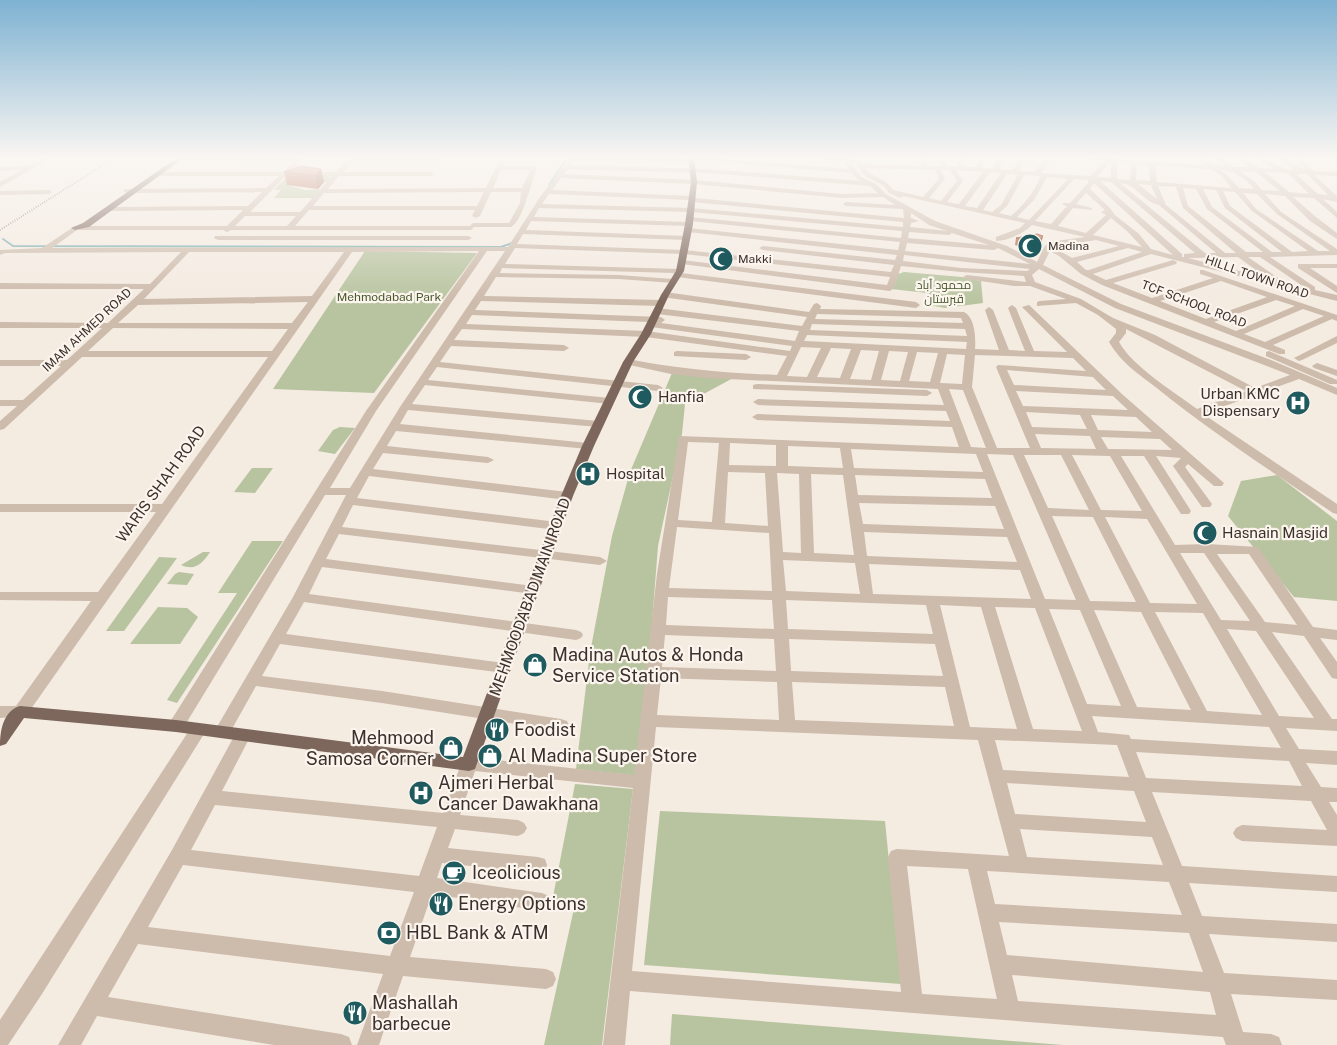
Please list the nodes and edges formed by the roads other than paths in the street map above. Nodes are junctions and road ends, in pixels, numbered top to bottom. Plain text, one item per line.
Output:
1 (1071, 205) edge
2 (105, 206) edge
3 (114, 206) edge
4 (250, 206) edge
5 (310, 206) edge
6 (335, 206) edge
7 (419, 206) edge
8 (521, 206) edge
9 (535, 206) edge
10 (539, 206) edge
11 (573, 206) edge
12 (573, 206) edge
13 (573, 206) edge
14 (573, 206) edge
15 (573, 206) edge
16 (573, 206) edge
17 (573, 206) edge
18 (573, 206) edge
19 (751, 206) edge
20 (766, 206) edge
21 (798, 206) edge
22 (809, 206) edge
23 (850, 206) edge
24 (859, 206) edge
25 (898, 206) edge
26 (914, 206) edge
27 (961, 206) edge
28 (982, 206) edge
29 (1004, 206) edge
30 (1024, 206) edge
31 (1047, 206) edge
32 (1075, 206) edge
33 (1104, 206) edge
34 (1124, 206) edge
35 (1143, 206) edge
36 (1151, 206) edge
37 (1174, 206) edge
38 (1182, 206) edge
39 (1208, 206) edge
40 (1226, 206) edge
41 (1251, 206) edge
42 (1272, 206) edge
43 (1299, 206) edge
44 (1326, 206) edge
45 (248, 208) junction
46 (479, 208) joint
47 (1127, 208) junction
48 (1146, 208) junction
49 (109, 209) junction
50 (1090, 209) dead end
51 (1231, 209) junction
52 (979, 210) junction
53 (1254, 210) junction
54 (305, 211) junction
55 (1110, 212) junction
56 (242, 214) junction
57 (907, 214) junction
58 (994, 214) junction
59 (1309, 216) junction
60 (1337, 216) edge
61 (419, 218) junction
62 (1012, 218) junction
63 (932, 223) junction
64 (1031, 223) junction
65 (472, 226) junction
66 (290, 227) junction
67 (1054, 227) junction
68 (75, 228) junction
69 (229, 228) junction
70 (1337, 228) edge
71 (906, 230) junction
72 (683, 231) edge
73 (1155, 234) dead end
74 (969, 235) junction
75 (1093, 235) junction
76 (1337, 237) edge
77 (999, 239) junction
78 (902, 240) junction
79 (1140, 241) junction
80 (465, 243) junction
81 (212, 244) junction
82 (1129, 245) junction
83 (50, 246) junction
84 (1048, 247) junction
85 (763, 248) dead end
86 (1004, 248) junction
87 (188, 249) junction
88 (350, 249) junction
89 (485, 249) junction
90 (1148, 249) junction
91 (2, 252) edge
92 (900, 252) junction
93 (1337, 252) edge
94 (1316, 253) junction
95 (1287, 254) junction
96 (1220, 255) junction
97 (1242, 255) junction
98 (1266, 255) junction
99 (586, 256) dead end
100 (1203, 256) junction
101 (1175, 258) junction
102 (568, 261) dead end
103 (1072, 261) junction
104 (1230, 264) dead end
105 (1301, 266) junction
106 (1324, 266) junction
107 (1337, 266) edge
108 (1037, 268) junction
109 (896, 270) junction
110 (497, 271) junction
111 (1084, 272) junction
112 (1337, 274) edge
113 (1222, 278) junction
114 (1105, 283) junction
115 (1283, 285) junction
116 (0, 286) edge
117 (152, 287) junction
118 (1320, 295) junction
119 (1336, 296) edge
120 (1275, 297) junction
121 (477, 298) junction
122 (315, 300) junction
123 (1078, 301) junction
124 (1152, 301) junction
125 (136, 302) junction
126 (1040, 304) dead end
127 (918, 305) dead end
128 (1303, 306) junction
129 (1026, 307) dead end
130 (1012, 308) dead end
131 (989, 310) dead end
132 (469, 312) junction
133 (1335, 317) edge
134 (809, 319) junction
135 (1111, 319) junction
136 (1207, 322) junction
137 (0, 324) edge
138 (111, 325) junction
139 (296, 326) junction
140 (460, 326) junction
141 (716, 326) junction
142 (968, 326) junction
143 (1237, 334) junction
144 (785, 335) dead end
145 (972, 339) junction
146 (1337, 340) edge
147 (705, 342) junction
148 (448, 343) junction
149 (797, 344) junction
150 (1266, 345) junction
151 (827, 346) junction
152 (857, 347) junction
153 (564, 348) dead end
154 (885, 348) junction
155 (913, 350) junction
156 (943, 351) junction
157 (970, 352) junction
158 (80, 354) junction
159 (276, 354) junction
160 (677, 354) dead end
161 (792, 354) junction
162 (1005, 354) junction
163 (1031, 354) junction
164 (696, 355) junction
165 (1075, 355) junction
166 (746, 357) dead end
167 (1299, 358) junction
168 (628, 362) junction
169 (0, 363) edge
170 (70, 363) junction
171 (434, 364) junction
172 (1334, 369) edge
173 (1093, 374) junction
174 (1308, 376) junction
175 (781, 377) junction
176 (811, 379) junction
177 (844, 380) junction
178 (422, 382) junction
179 (875, 382) junction
180 (618, 383) junction
181 (1337, 383) edge
182 (904, 384) junction
183 (757, 387) dead end
184 (967, 387) junction
185 (658, 388) dead end
186 (940, 388) junction
187 (1010, 388) junction
188 (1255, 392) junction
189 (1337, 392) edge
190 (1114, 393) junction
191 (610, 401) junction
192 (758, 402) dead end
193 (0, 403) edge
194 (27, 403) junction
195 (405, 407) junction
196 (950, 408) junction
197 (1019, 409) junction
198 (1084, 412) junction
199 (1196, 413) junction
200 (1137, 414) junction
201 (757, 417) dead end
202 (598, 424) junction
203 (956, 424) junction
204 (0, 427) edge
205 (393, 427) junction
206 (1028, 430) junction
207 (1095, 433) junction
208 (1161, 436) junction
209 (725, 440) junction
210 (782, 442) junction
211 (845, 445) junction
212 (588, 446) junction
213 (380, 449) junction
214 (980, 451) junction
215 (1017, 452) junction
216 (1037, 452) junction
217 (1065, 452) junction
218 (1109, 453) junction
219 (1148, 453) junction
220 (1185, 456) junction
221 (488, 460) dead end
222 (723, 468) junction
223 (777, 470) junction
224 (805, 471) junction
225 (366, 472) junction
226 (849, 473) junction
227 (990, 476) junction
228 (1218, 483) dead end
229 (320, 491) junction
230 (351, 496) junction
231 (567, 496) junction
232 (853, 499) junction
233 (1000, 502) junction
234 (1206, 504) dead end
235 (0, 508) edge
236 (166, 508) junction
237 (1337, 510) edge
238 (1185, 511) dead end
239 (1044, 512) junction
240 (1097, 514) junction
241 (1152, 515) junction
242 (671, 523) junction
243 (556, 526) junction
244 (718, 526) junction
245 (857, 528) junction
246 (334, 530) junction
247 (775, 530) junction
248 (1012, 533) junction
249 (1207, 548) junction
250 (1171, 549) junction
251 (546, 555) junction
252 (776, 556) junction
253 (808, 557) junction
254 (861, 559) junction
255 (600, 561) dead end
256 (317, 562) junction
257 (1025, 566) junction
258 (533, 590) junction
259 (662, 592) junction
260 (0, 596) edge
261 (779, 596) junction
262 (102, 597) junction
263 (300, 597) junction
264 (867, 598) junction
265 (932, 600) junction
266 (986, 602) junction
267 (1040, 604) junction
268 (1085, 605) junction
269 (1145, 607) junction
270 (1207, 609) junction
271 (1218, 626) junction
272 (1261, 626) junction
273 (519, 627) junction
274 (658, 630) junction
275 (1308, 632) junction
276 (781, 634) junction
277 (1337, 635) edge
278 (576, 636) dead end
279 (276, 638) junction
280 (941, 639) junction
281 (504, 668) junction
282 (654, 672) junction
283 (1337, 674) edge
284 (785, 676) junction
285 (252, 680) junction
286 (951, 682) junction
287 (1082, 710) junction
288 (0, 712) edge
289 (20, 712) junction
290 (1132, 713) junction
291 (487, 714) junction
292 (1203, 718) junction
293 (649, 721) junction
294 (1275, 723) junction
295 (561, 725) dead end
296 (1332, 725) edge
297 (176, 726) junction
298 (788, 726) junction
299 (198, 730) junction
300 (222, 732) junction
301 (964, 734) junction
302 (985, 734) junction
303 (243, 735) junction
304 (1027, 736) junction
305 (1093, 739) junction
306 (0, 740) edge
307 (1126, 745) junction
308 (1294, 756) junction
309 (1337, 758) edge
310 (469, 764) junction
311 (996, 776) junction
312 (642, 782) junction
313 (1141, 785) junction
314 (1316, 794) junction
315 (1337, 795) edge
316 (210, 797) junction
317 (449, 821) junction
318 (1009, 821) junction
319 (518, 828) dead end
320 (1159, 830) junction
321 (1337, 831) edge
322 (1242, 833) dead end
323 (1337, 838) edge
324 (437, 855) junction
325 (178, 856) junction
326 (976, 862) junction
327 (1020, 864) junction
328 (538, 866) dead end
329 (1176, 874) junction
330 (1337, 884) edge
331 (426, 885) junction
332 (542, 902) dead end
333 (988, 912) junction
334 (1196, 924) junction
335 (1337, 933) edge
336 (133, 934) junction
337 (999, 964) junction
338 (397, 966) junction
339 (546, 979) dead end
340 (621, 980) junction
341 (1218, 983) junction
342 (1337, 990) edge
343 (913, 1004) junction
344 (92, 1005) junction
345 (1010, 1011) junction
346 (0, 1038) edge
347 (1234, 1038) edge
348 (69, 1045) edge
349 (340, 1045) edge
350 (368, 1045) edge
351 (614, 1045) edge
352 (1271, 1045) edge

1 - 67 street
2 - 68 main road
3 - 49 main road
4 - 45 street
5 - 54 street
6 - 54 street
7 - 61 street
8 - 65 street
9 - 89 street
10 - 110 street
11 - 72 street
12 - 72 street
13 - 72 street
14 - 72 street
15 - 72 street
16 - 72 street
17 - 72 street
18 - 72 street
19 - 72 street
20 - 72 street
21 - 72 street
22 - 72 street
23 - 72 street
24 - 57 street
25 - 57 street
26 - 77 street
27 - 52 street
28 - 52 street
29 - 58 street
30 - 62 street
31 - 64 street
32 - 50 street
33 - 55 street
34 - 47 street
35 - 48 street
36 - 48 street
37 - 96 street
38 - 97 street
39 - 98 street
40 - 51 street
41 - 53 street
42 - 93 street
43 - 59 street
44 - 60 street
45 - 49 street
45 - 56 street
46 - 61 street
46 - 65 street
47 - 48 street
47 - 55 street
47 - 101 street
48 - 100 street
49 - 68 main road
51 - 53 street
51 - 95 street
52 - 58 street
53 - 94 street
54 - 56 street
54 - 66 street
55 - 75 street
55 - 79 street
56 - 69 street
57 - 63 street
57 - 63 street
57 - 71 street
57 - 72 street
58 - 62 street
59 - 70 street
59 - 76 street
61 - 65 street
61 - 66 street
62 - 64 street
63 - 74 street
64 - 67 street
64 - 77 street
65 - 80 street
66 - 69 street
67 - 75 street
68 - 69 street
68 - 83 street
69 - 81 street
71 - 72 street
71 - 74 street
71 - 78 street
72 - 78 street
72 - 92 street
72 - 99 street
72 - 102 street
72 - 109 street
72 - 109 street
72 - 110 street
72 - 121 street
72 - 127 street
72 - 132 street
72 - 134 street
72 - 140 street
72 - 141 street
72 - 141 street
72 - 147 street
72 - 168 main road, MEHMOODABAD MAIN ROAD
73 - 101 street
74 - 86 street
75 - 79 street
75 - 82 street
75 - 84 street
77 - 108 street
78 - 86 street
78 - 92 street
79 - 90 street
80 - 81 street
80 - 88 street
80 - 89 street
81 - 87 street
81 - 88 street
82 - 90 street
82 - 103 street
83 - 87 street
83 - 91 street
84 - 103 street, TCF SCHOOL ROAD
84 - 108 street
85 - 109 street
86 - 108 street
87 - 117 street, IMAM AHMED ROAD
88 - 122 street, WARIS SHAH ROAD
89 - 229 street
90 - 101 street
90 - 111 street
92 - 108 street
92 - 109 street
93 - 94 street
94 - 95 street
95 - 98 street
95 - 105 street
96 - 97 street
96 - 100 street
96 - 104 street
97 - 98 street
97 - 115 street
98 - 118 street
100 - 101 street
101 - 113 street, HILLL TOWN ROAD
101 - 114 street
101 - 115 street
103 - 111 street, TCF SCHOOL ROAD
105 - 106 street
105 - 119 street
106 - 107 street
106 - 112 street
108 - 109 street
108 - 123 street
108 - 174 street
108 - 174 street
110 - 121 street
111 - 114 street, TCF SCHOOL ROAD
113 - 120 street, HILLL TOWN ROAD
113 - 124 street
114 - 124 street, TCF SCHOOL ROAD
115 - 118 street
116 - 117 street
117 - 125 street, IMAM AHMED ROAD
118 - 119 street
120 - 128 street, HILLL TOWN ROAD
120 - 136 street
121 - 132 street
122 - 125 street
122 - 139 street, WARIS SHAH ROAD
123 - 126 street
123 - 135 street
124 - 136 street, TCF SCHOOL ROAD
125 - 138 street, IMAM AHMED ROAD
128 - 133 street, HILLL TOWN ROAD
128 - 143 street
129 - 165 street
130 - 163 street
131 - 162 street
132 - 140 street
133 - 150 street
134 - 141 street
134 - 142 street
134 - 142 street
134 - 145 street
134 - 149 street
135 - 188 street
135 - 199 street
136 - 143 street, TCF SCHOOL ROAD
137 - 138 street
138 - 139 street
138 - 158 street, IMAM AHMED ROAD
139 - 159 street, WARIS SHAH ROAD
140 - 148 street
141 - 144 street
141 - 147 street
141 - 149 street
142 - 145 street
143 - 150 street, TCF SCHOOL ROAD
145 - 157 street
146 - 167 street
147 - 161 street
147 - 164 street
148 - 153 street
148 - 171 street
149 - 151 street
149 - 161 street
150 - 167 street, TCF SCHOOL ROAD
151 - 152 street
151 - 176 street
152 - 154 street
152 - 177 street
154 - 155 street
154 - 179 street
155 - 156 street
155 - 182 street
156 - 157 street
156 - 186 street
157 - 162 street
157 - 184 street
158 - 159 street
158 - 170 street, IMAM AHMED ROAD
159 - 236 street, WARIS SHAH ROAD
160 - 164 street
161 - 175 street
162 - 163 street
163 - 165 street
164 - 166 street
165 - 173 street
167 - 172 street, TCF SCHOOL ROAD
168 - 175 street
168 - 180 main road, MEHMOODABAD MAIN ROAD
169 - 170 street
170 - 194 street, IMAM AHMED ROAD
171 - 178 street
171 - 180 street
172 - 174 street
173 - 187 street
173 - 190 street
174 - 181 street
174 - 188 street
174 - 189 street
175 - 176 street
176 - 177 street
177 - 179 street
178 - 191 street
178 - 195 street
179 - 182 street
180 - 185 street
180 - 191 main road, MEHMOODABAD MAIN ROAD
182 - 186 street
183 - 186 street
184 - 186 street
184 - 214 street
186 - 196 street
187 - 190 street
187 - 197 street
188 - 199 street
190 - 200 street
191 - 202 main road, MEHMOODABAD MAIN ROAD
192 - 196 street
193 - 194 street
194 - 204 street, IMAM AHMED ROAD
195 - 202 street
195 - 205 street
196 - 203 street
197 - 198 street
197 - 206 street
198 - 200 street
198 - 207 street
199 - 237 street
200 - 208 street
201 - 203 street
202 - 212 main road, MEHMOODABAD MAIN ROAD
203 - 214 street
205 - 212 street
205 - 213 street
206 - 207 street
206 - 216 street
207 - 208 street
207 - 218 street
208 - 220 street
209 - 210 street
209 - 222 street
209 - 242 street
210 - 211 street
210 - 223 street
211 - 214 street
211 - 226 street
212 - 231 main road, MEHMOODABAD MAIN ROAD
213 - 221 street
213 - 225 street
214 - 215 street
214 - 227 street
215 - 216 street
215 - 239 street
216 - 217 street
217 - 218 street
217 - 240 street
218 - 219 street
218 - 241 street
219 - 220 street
219 - 238 street
220 - 228 street
220 - 234 street
222 - 223 street
222 - 244 street
223 - 224 street
223 - 247 street
224 - 226 street
224 - 253 street
225 - 230 street
225 - 231 street
226 - 227 street
226 - 232 street
227 - 233 street
229 - 230 street
229 - 297 street
230 - 243 street
230 - 246 street
231 - 243 main road, MEHMOODABAD MAIN ROAD
232 - 233 street
232 - 245 street
233 - 248 street
235 - 236 street
236 - 262 street, WARIS SHAH ROAD
239 - 240 street
239 - 268 street
240 - 241 street
240 - 269 street
241 - 250 street
242 - 244 street
242 - 259 street
243 - 251 main road, MEHMOODABAD MAIN ROAD
244 - 247 street
245 - 248 street
245 - 254 street
246 - 251 street
246 - 256 street
247 - 252 street
248 - 257 street
249 - 250 street
249 - 272 street
249 - 275 street
250 - 270 street
251 - 255 street
251 - 258 main road, MEHMOODABAD MAIN ROAD
252 - 253 street
252 - 261 street
253 - 254 street
254 - 257 street
254 - 264 street
256 - 258 street
256 - 263 street
257 - 267 street
258 - 273 main road, MEHMOODABAD MAIN ROAD
259 - 261 street
259 - 274 street
260 - 262 street
261 - 264 street
261 - 276 street
262 - 289 street, WARIS SHAH ROAD
263 - 273 street
263 - 279 street
264 - 265 street
265 - 266 street
265 - 280 street
266 - 267 street
266 - 304 street
267 - 268 street
267 - 287 street
268 - 269 street
268 - 290 street
269 - 270 street
269 - 292 street
270 - 271 street
271 - 272 street
271 - 294 street
272 - 275 street
272 - 296 street
273 - 278 street
273 - 281 main road, MEHMOODABAD MAIN ROAD
274 - 276 street
274 - 282 street
275 - 277 street
275 - 283 street
276 - 280 street
276 - 284 street
279 - 281 street
279 - 285 street
280 - 286 street
281 - 291 main road, MEHMOODABAD MAIN ROAD
282 - 284 street
282 - 293 street
284 - 286 street
284 - 298 street
285 - 291 street
285 - 300 street
286 - 301 street
287 - 290 street
287 - 305 street
288 - 289 street
289 - 297 main road
289 - 306 main road, WARIS SHAH ROAD
290 - 292 street
291 - 295 street
291 - 310 main road, MEHMOODABAD MAIN ROAD
292 - 294 street
293 - 298 street
293 - 312 street
294 - 296 street
294 - 308 street
297 - 299 main road
298 - 301 street
299 - 300 main road
299 - 346 street
300 - 303 main road
301 - 302 street
302 - 304 street
302 - 311 street
303 - 310 main road
303 - 316 street
304 - 305 street
305 - 307 street
307 - 308 street
307 - 313 street
308 - 309 street
308 - 314 street
310 - 312 street
310 - 317 street, MEHMOODABAD MAIN ROAD
311 - 313 street
311 - 318 street
312 - 340 street
313 - 314 street
313 - 320 street
314 - 315 street
314 - 321 street
316 - 317 street
316 - 325 street
317 - 319 street
317 - 324 street, MEHMOODABAD MAIN ROAD
318 - 320 street
318 - 327 street
320 - 329 street
322 - 323 street
324 - 328 street
324 - 331 street, MEHMOODABAD MAIN ROAD
325 - 331 street
325 - 336 street
326 - 327 street
326 - 333 street
326 - 343 street
327 - 329 street
329 - 330 street
329 - 334 street
331 - 332 street
331 - 338 street, MEHMOODABAD MAIN ROAD
333 - 334 street
333 - 337 street
334 - 335 street
334 - 341 street
336 - 338 street
336 - 344 street
337 - 341 street
337 - 345 street
338 - 339 street
338 - 350 street, MEHMOODABAD MAIN ROAD
340 - 343 street
340 - 351 street
341 - 342 street
341 - 347 street
343 - 345 street
344 - 348 street
344 - 349 street
345 - 347 street
347 - 352 street

